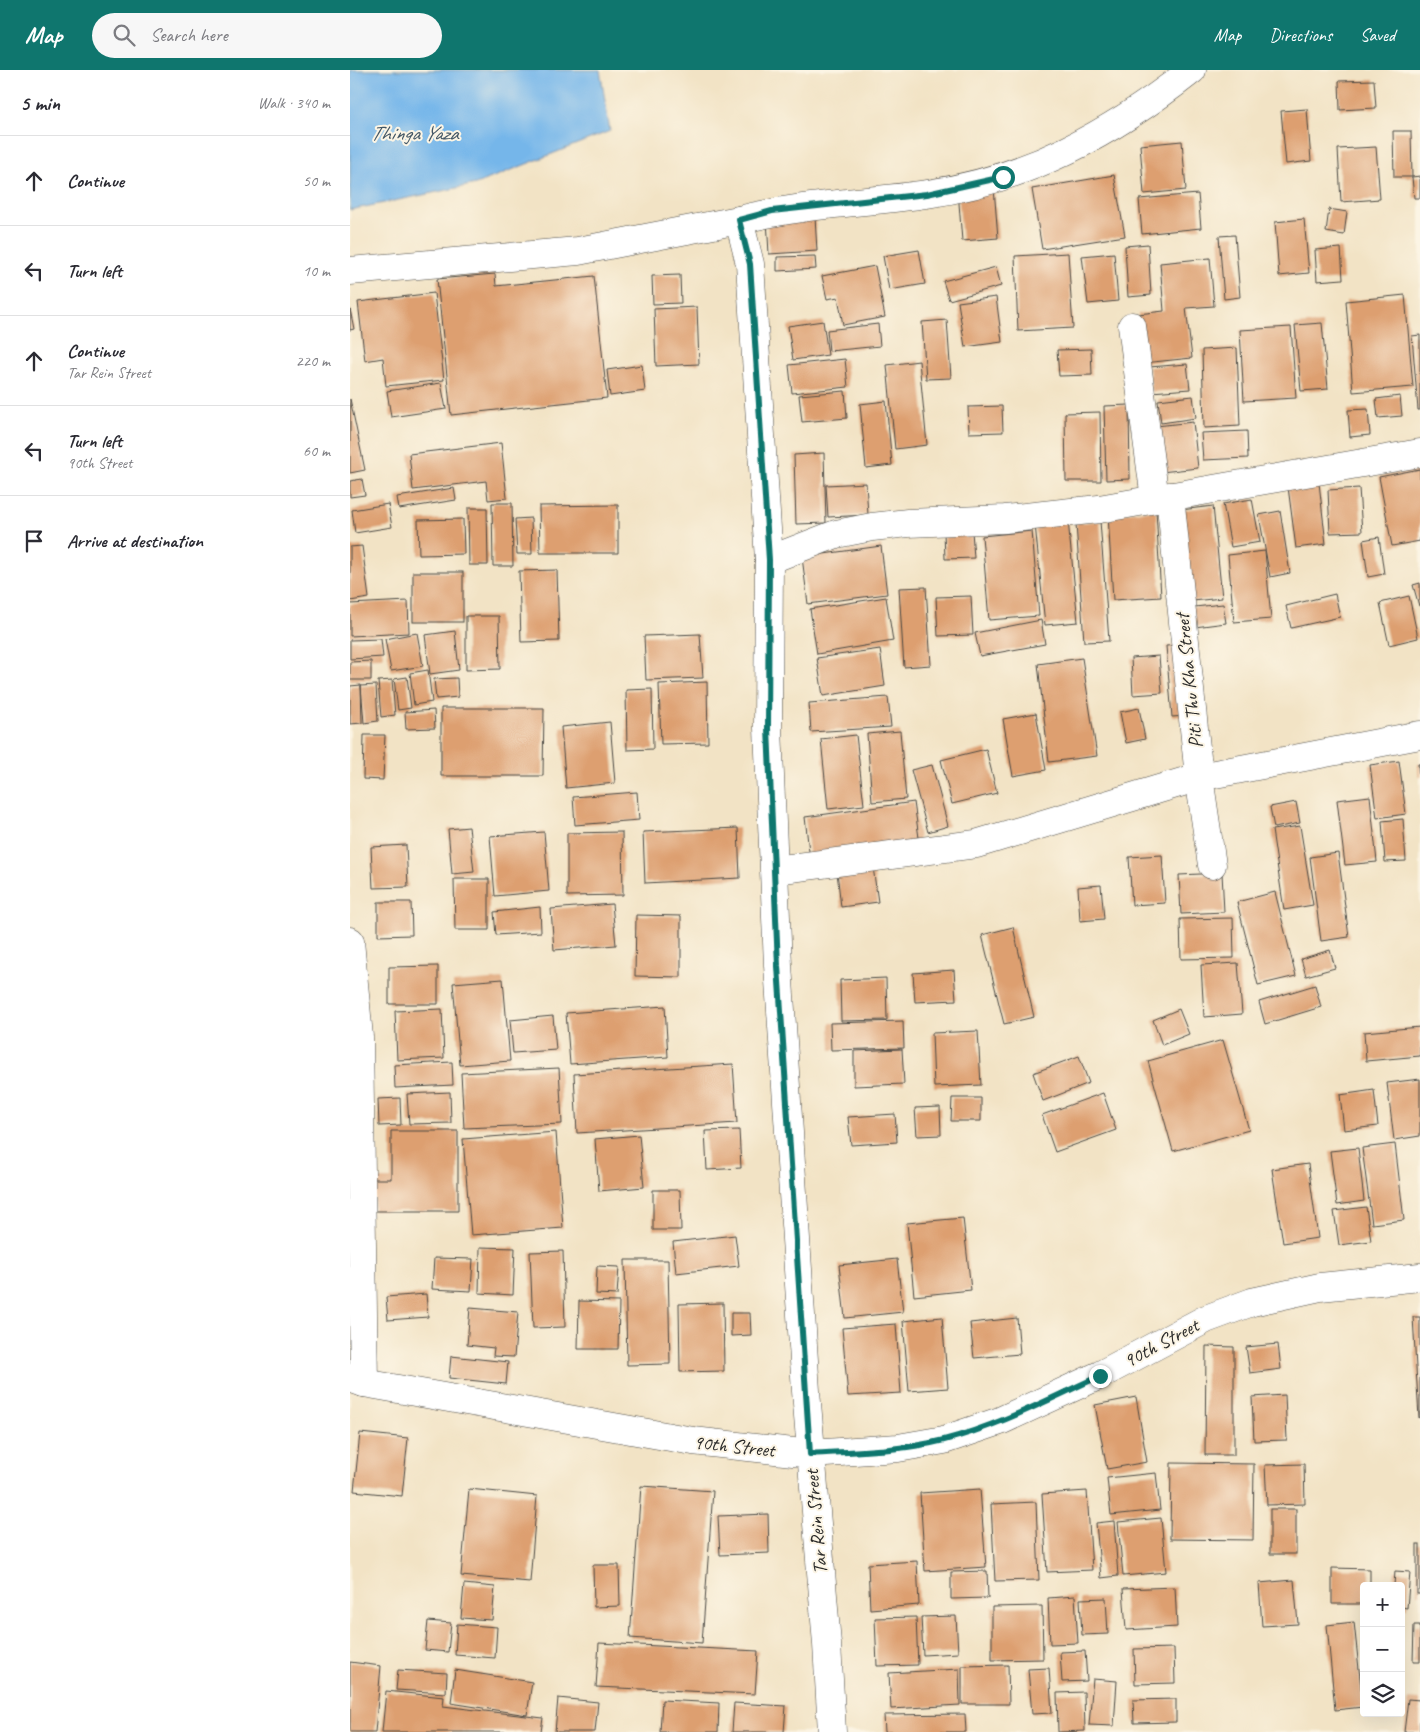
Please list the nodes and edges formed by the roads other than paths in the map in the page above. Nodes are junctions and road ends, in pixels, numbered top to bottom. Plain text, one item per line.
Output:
1 (1192, 70) edge
2 (739, 220) junction
3 (350, 270) edge
4 (1132, 326) dead end
5 (1420, 453) edge
6 (1162, 497) junction
7 (769, 560) junction
8 (1420, 735) edge
9 (1199, 777) junction
10 (1212, 865) dead end
11 (775, 870) junction
12 (350, 942) edge
13 (1420, 1277) edge
14 (357, 1380) edge
15 (810, 1454) junction
16 (832, 1732) edge

1 - 2 street
2 - 3 street
2 - 7 street, Tar Rein Street
4 - 6 street, Piti Thu Kha Street
5 - 6 street
6 - 7 street
6 - 9 street, Piti Thu Kha Street
7 - 11 street, Tar Rein Street
8 - 9 street
9 - 10 street, Piti Thu Kha Street
9 - 11 street
11 - 15 street, Tar Rein Street
12 - 14 street
13 - 15 street, 90th Street
14 - 15 street, 90th Street
15 - 16 street, Tar Rein Street

